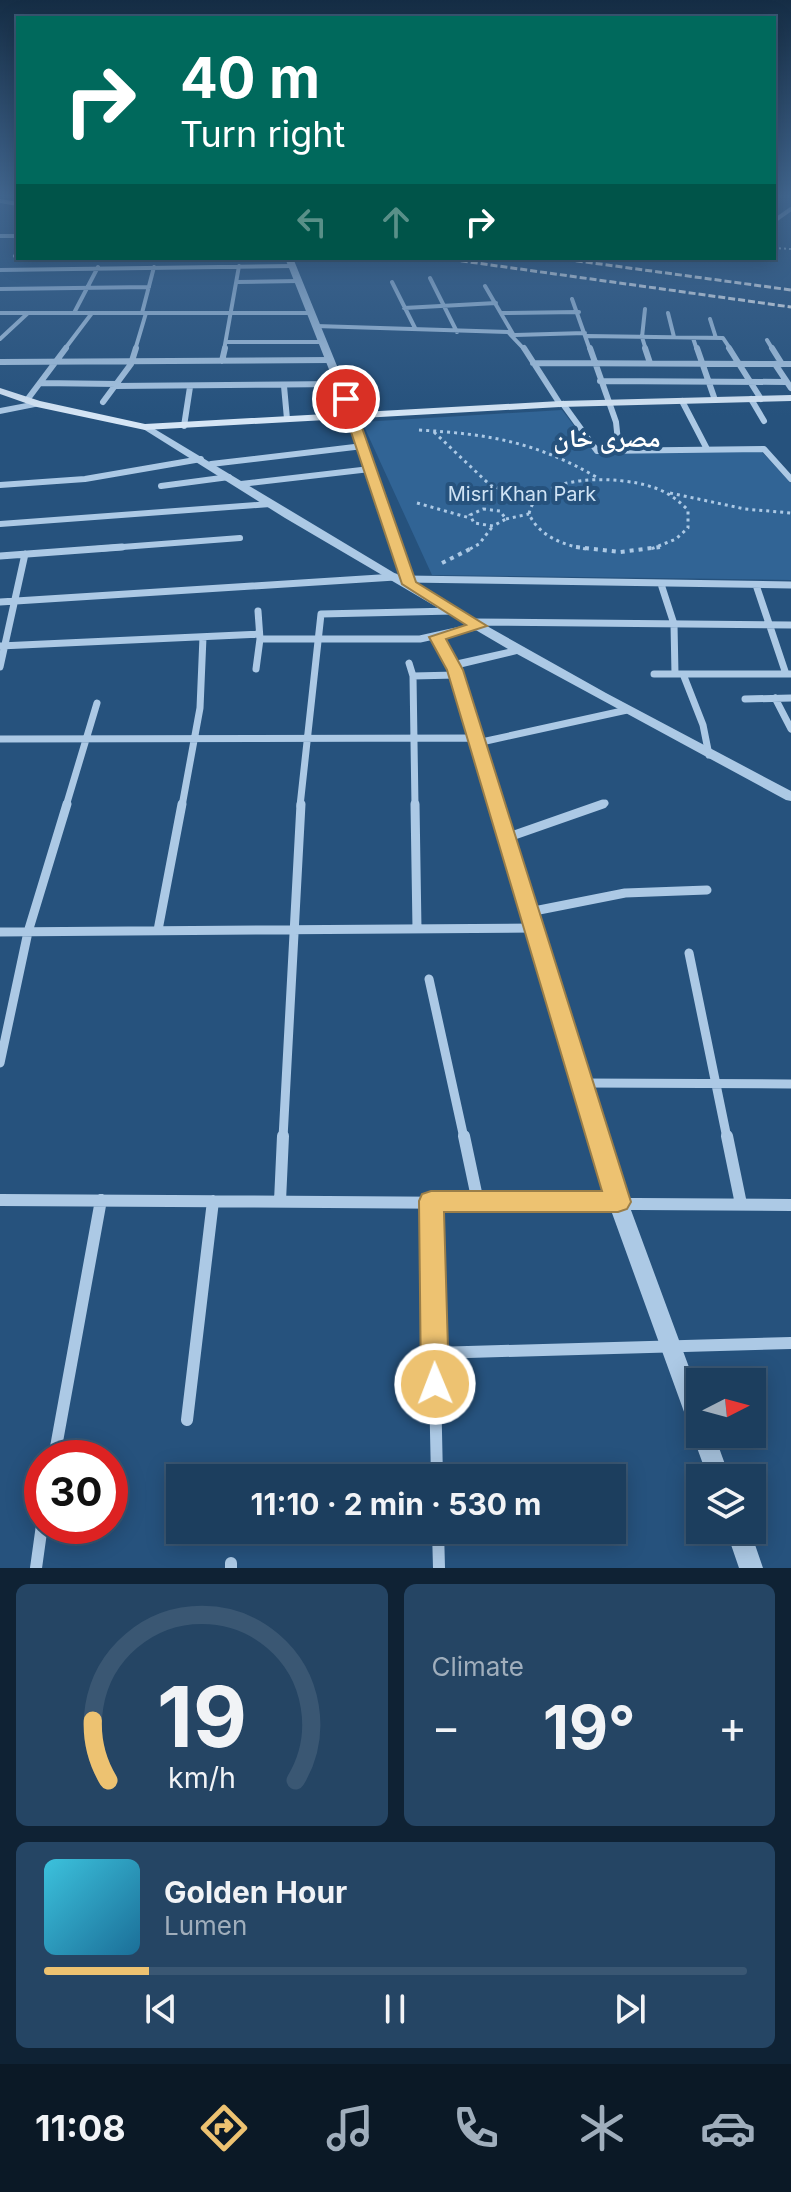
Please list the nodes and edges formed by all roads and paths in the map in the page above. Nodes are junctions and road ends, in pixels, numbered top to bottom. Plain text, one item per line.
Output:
1 (27, 269) edge
2 (97, 269) edge
3 (151, 269) edge
4 (239, 269) edge
5 (294, 269) edge
6 (0, 270) edge
7 (430, 278) dead end
8 (298, 281) junction
9 (237, 282) junction
10 (392, 282) dead end
11 (485, 286) dead end
12 (149, 287) junction
13 (88, 288) junction
14 (0, 289) edge
15 (572, 299) dead end
16 (496, 303) junction
17 (444, 306) junction
18 (404, 308) junction
19 (645, 309) dead end
20 (579, 312) junction
21 (0, 313) edge
22 (28, 313) junction
23 (74, 313) junction
24 (92, 313) junction
25 (144, 313) junction
26 (233, 313) junction
27 (311, 313) junction
28 (501, 313) junction
29 (668, 313) dead end
30 (710, 319) dead end
31 (316, 326) junction
32 (415, 328) junction
33 (457, 332) junction
34 (586, 334) junction
35 (514, 335) junction
36 (642, 337) junction
37 (674, 337) junction
38 (693, 338) junction
39 (716, 338) junction
40 (0, 339) edge
41 (767, 340) dead end
42 (226, 342) junction
43 (323, 342) junction
44 (330, 360) junction
45 (56, 361) junction
46 (132, 361) junction
47 (222, 361) junction
48 (0, 362) edge
49 (533, 363) junction
50 (650, 363) junction
51 (702, 363) junction
52 (738, 363) junction
53 (594, 364) junction
54 (779, 364) junction
55 (791, 364) edge
56 (600, 381) junction
57 (709, 382) junction
58 (750, 382) junction
59 (40, 383) junction
60 (340, 384) junction
61 (116, 385) junction
62 (789, 385) edge
63 (284, 386) junction
64 (190, 387) junction
65 (0, 391) edge
66 (791, 398) edge
67 (756, 399) junction
68 (715, 400) junction
69 (682, 401) junction
70 (32, 402) junction
71 (103, 402) dead end
72 (608, 403) junction
73 (562, 404) junction
74 (0, 411) edge
75 (352, 415) junction
76 (287, 419) junction
77 (764, 421) dead end
78 (184, 426) junction
79 (145, 427) junction
80 (419, 430) dead end
81 (432, 431) junction
82 (363, 446) junction
83 (707, 449) junction
84 (619, 451) junction
85 (207, 461) junction
86 (370, 469) junction
87 (600, 479) junction
88 (791, 479) edge
89 (236, 480) junction
90 (0, 485) edge
91 (161, 486) dead end
92 (667, 493) junction
93 (417, 503) dead end
94 (531, 503) junction
95 (270, 504) junction
96 (791, 513) edge
97 (529, 514) junction
98 (470, 518) junction
99 (506, 519) junction
100 (0, 524) edge
101 (493, 526) junction
102 (240, 538) dead end
103 (25, 554) junction
104 (0, 556) edge
105 (404, 578) junction
106 (661, 584) junction
107 (756, 585) junction
108 (791, 585) edge
109 (15, 601) junction
110 (0, 602) edge
111 (258, 611) dead end
112 (453, 611) junction
113 (475, 624) junction
114 (674, 624) junction
115 (770, 625) junction
116 (791, 625) edge
117 (260, 636) junction
118 (203, 637) junction
119 (437, 637) junction
120 (318, 638) junction
121 (3, 646) edge
122 (518, 650) junction
123 (409, 663) dead end
124 (0, 667) edge
125 (256, 669) dead end
126 (456, 673) junction
127 (654, 674) dead end
128 (679, 674) junction
129 (789, 674) edge
130 (413, 676) junction
131 (775, 698) junction
132 (791, 698) edge
133 (745, 699) dead end
134 (97, 703) dead end
135 (627, 710) junction
136 (791, 729) edge
137 (414, 738) junction
138 (0, 739) edge
139 (85, 739) junction
140 (305, 739) junction
141 (476, 740) junction
142 (193, 741) junction
143 (709, 755) junction
144 (790, 794) edge
145 (605, 803) dead end
146 (506, 838) junction
147 (707, 890) dead end
148 (532, 920) junction
149 (417, 929) junction
150 (158, 930) junction
151 (292, 930) junction
152 (0, 932) edge
153 (28, 932) junction
154 (689, 953) dead end
155 (429, 979) dead end
156 (0, 1063) edge
157 (582, 1083) junction
158 (716, 1084) junction
159 (791, 1084) edge
160 (0, 1200) edge
161 (101, 1200) junction
162 (213, 1201) junction
163 (280, 1201) junction
164 (431, 1201) junction
165 (478, 1202) junction
166 (618, 1202) junction
167 (741, 1204) junction
168 (791, 1205) edge
169 (791, 1343) edge
170 (671, 1345) junction
171 (434, 1353) junction
172 (686, 1387) edge
173 (187, 1420) dead end
174 (57, 1440) edge
175 (437, 1464) edge
176 (39, 1544) edge
177 (438, 1544) edge
178 (743, 1544) edge
179 (36, 1568) edge
180 (439, 1568) edge
181 (751, 1568) edge

1 - 6 street
2 - 13 street
3 - 12 street
4 - 9 street
5 - 8 street
7 - 17 street
8 - 9 street
8 - 27 street
9 - 26 street
10 - 18 street
11 - 16 street
12 - 13 street
12 - 25 street
13 - 14 street
13 - 23 street
15 - 20 street
16 - 17 street
16 - 28 street
17 - 18 street
17 - 33 street
18 - 32 street
19 - 36 street
20 - 28 street
20 - 34 street
21 - 22 street
22 - 23 street
22 - 40 street
23 - 24 street
24 - 25 street
24 - 45 street
25 - 26 street
25 - 46 street
26 - 27 street
26 - 42 street
27 - 31 street
28 - 35 street
29 - 37 street
30 - 39 street
31 - 32 street
31 - 43 street
32 - 33 street
33 - 35 street
34 - 35 street
34 - 36 street
34 - 53 street
35 - 49 street
36 - 37 street
36 - 50 street
37 - 38 street
38 - 39 street
38 - 51 street
39 - 52 street
41 - 54 street
42 - 43 street
42 - 47 street
43 - 44 street
44 - 47 street
44 - 60 street
45 - 46 street
45 - 48 street
45 - 59 street
46 - 47 street
46 - 61 street
49 - 53 street
49 - 73 street
50 - 51 street
50 - 53 street
51 - 52 street
51 - 57 street
52 - 54 street
52 - 58 street
53 - 56 street
54 - 55 street
54 - 62 street
56 - 57 street
56 - 72 street
57 - 58 street
57 - 68 street
58 - 62 street
58 - 67 street
59 - 61 street
59 - 70 street
60 - 63 street
60 - 75 street
61 - 64 street
61 - 71 street
63 - 64 street
63 - 76 street
64 - 78 street
65 - 70 main road
66 - 67 main road
67 - 68 main road
67 - 77 street
68 - 69 main road
69 - 72 main road
69 - 83 street
70 - 74 street
70 - 79 main road
72 - 73 main road
72 - 84 street
73 - 75 main road
73 - 84 street
75 - 76 main road
75 - 82 street
76 - 78 main road
78 - 79 main road
79 - 85 street
80 - 81 path
81 - 87 path
81 - 94 path
82 - 85 street
82 - 86 street
83 - 84 street
83 - 88 street
85 - 89 street
85 - 90 street
86 - 89 street
86 - 105 street
87 - 92 path
87 - 94 path
89 - 91 street
89 - 95 street
92 - 96 path
92 - 97 path
93 - 98 path
94 - 97 path
95 - 100 street
95 - 105 street
97 - 99 path
98 - 99 path
98 - 101 path
99 - 101 path
101 - 105 path
102 - 103 street
103 - 104 street
103 - 109 street
105 - 106 street
105 - 109 street
105 - 112 street
106 - 107 street
106 - 114 street
107 - 108 street
107 - 115 street
109 - 110 street
109 - 121 street
111 - 117 street
112 - 113 street
112 - 120 street
113 - 114 street
113 - 119 street
113 - 122 street
114 - 115 street
114 - 128 street
115 - 116 street
115 - 129 street
117 - 118 street
117 - 120 street
117 - 125 street
118 - 121 street
118 - 142 street
119 - 120 street
119 - 126 street
120 - 140 street
121 - 124 street
122 - 126 street
122 - 135 street
123 - 130 street
126 - 130 street
126 - 141 street
127 - 128 street
128 - 129 street
128 - 143 street
130 - 137 street
131 - 132 street
131 - 133 street
131 - 136 street
134 - 139 street
135 - 141 street
135 - 143 street
137 - 140 street
137 - 141 street
137 - 149 street
138 - 139 street
139 - 142 street
139 - 153 street
140 - 142 street
140 - 151 street
141 - 146 street
142 - 150 street
143 - 144 street
145 - 146 street
146 - 148 street
147 - 148 street
148 - 149 street
148 - 157 street
149 - 151 street
150 - 151 street
150 - 153 street
151 - 163 street
152 - 153 street
153 - 156 street
154 - 158 street
155 - 165 street
157 - 158 street
157 - 166 street
158 - 159 street
158 - 167 street
160 - 161 street
161 - 162 street
161 - 174 street
162 - 163 street
162 - 173 street
163 - 164 street
164 - 165 street
164 - 171 street
165 - 166 street
166 - 167 street
166 - 170 street
167 - 168 street
169 - 170 street
170 - 171 street
170 - 172 street
171 - 175 street
176 - 179 street
177 - 180 street
178 - 181 street

